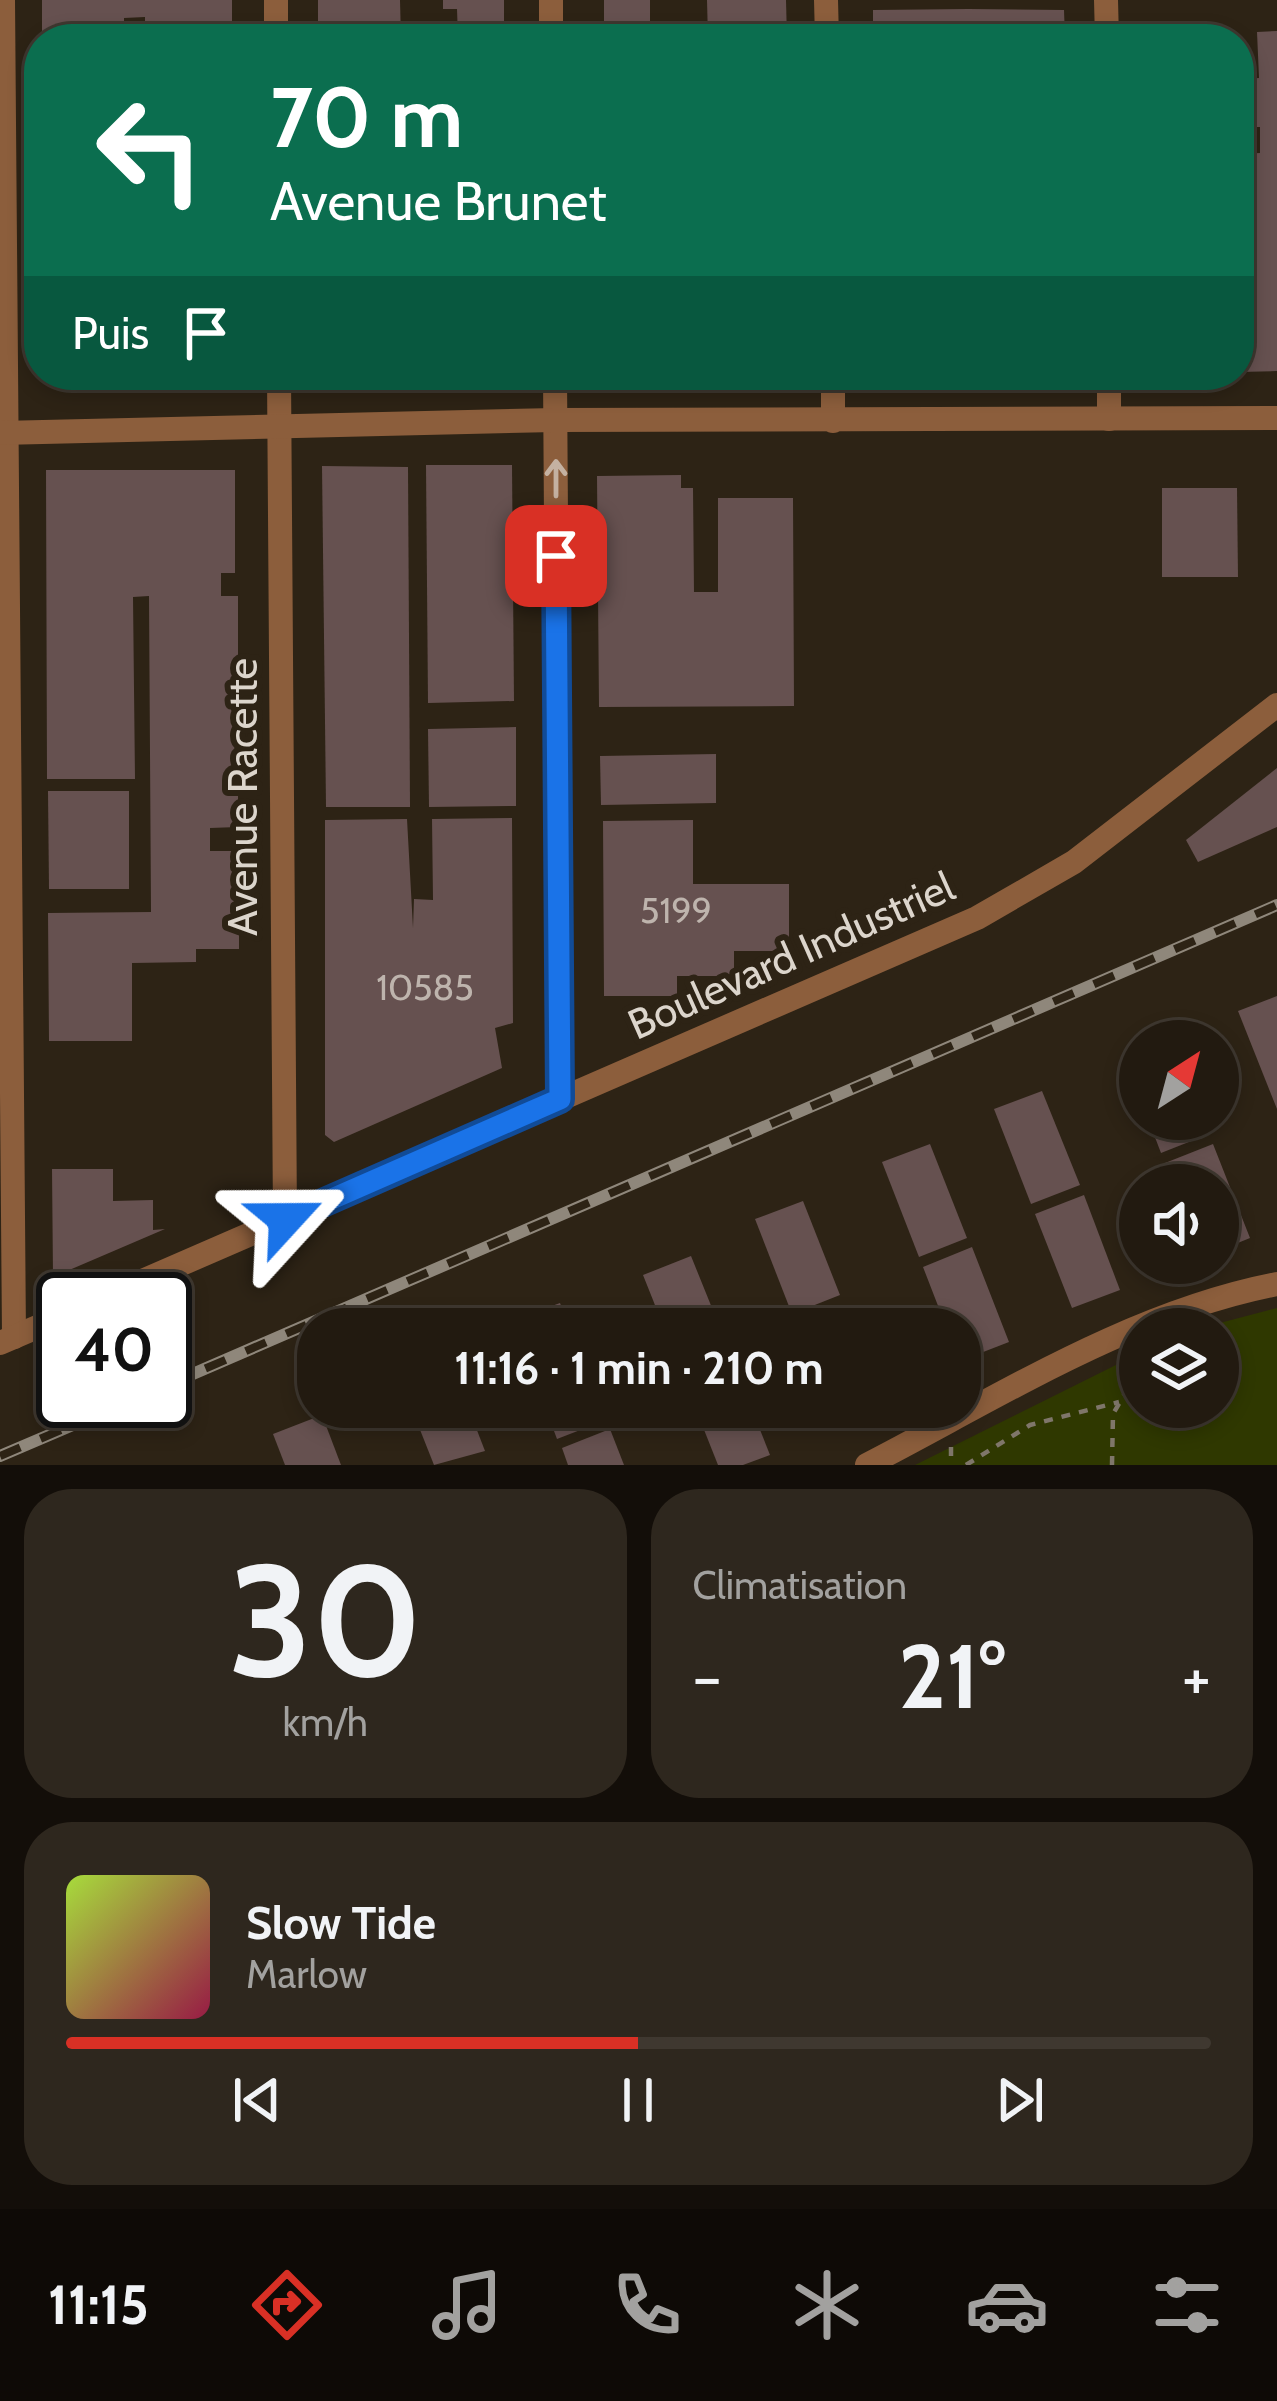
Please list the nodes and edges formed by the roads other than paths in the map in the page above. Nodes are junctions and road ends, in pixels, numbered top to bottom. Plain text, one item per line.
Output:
1 (3, 0) edge
2 (280, 390) edge
3 (555, 390) edge
4 (833, 390) edge
5 (1109, 390) edge
6 (1277, 418) edge
7 (1109, 419) junction
8 (556, 420) junction
9 (833, 421) junction
10 (280, 426) junction
11 (4, 433) edge
12 (1277, 705) edge
13 (560, 1099) junction
14 (286, 1219) junction
15 (163, 1272) edge
16 (1277, 1284) edge
17 (36, 1328) edge
18 (7, 1340) edge
19 (867, 1465) edge

1 - 11 street
2 - 10 street, Avenue Racette
3 - 8 street
4 - 9 street
5 - 7 street
6 - 7 street
7 - 9 street
8 - 9 street
8 - 10 street
13 -> 8 street
10 - 11 street
10 - 14 street, Avenue Racette
11 - 18 street
12 - 13 street, Boulevard Industriel
13 - 14 street, Boulevard Industriel
14 - 15 street, Boulevard Industriel
16 - 19 street
17 - 18 street

